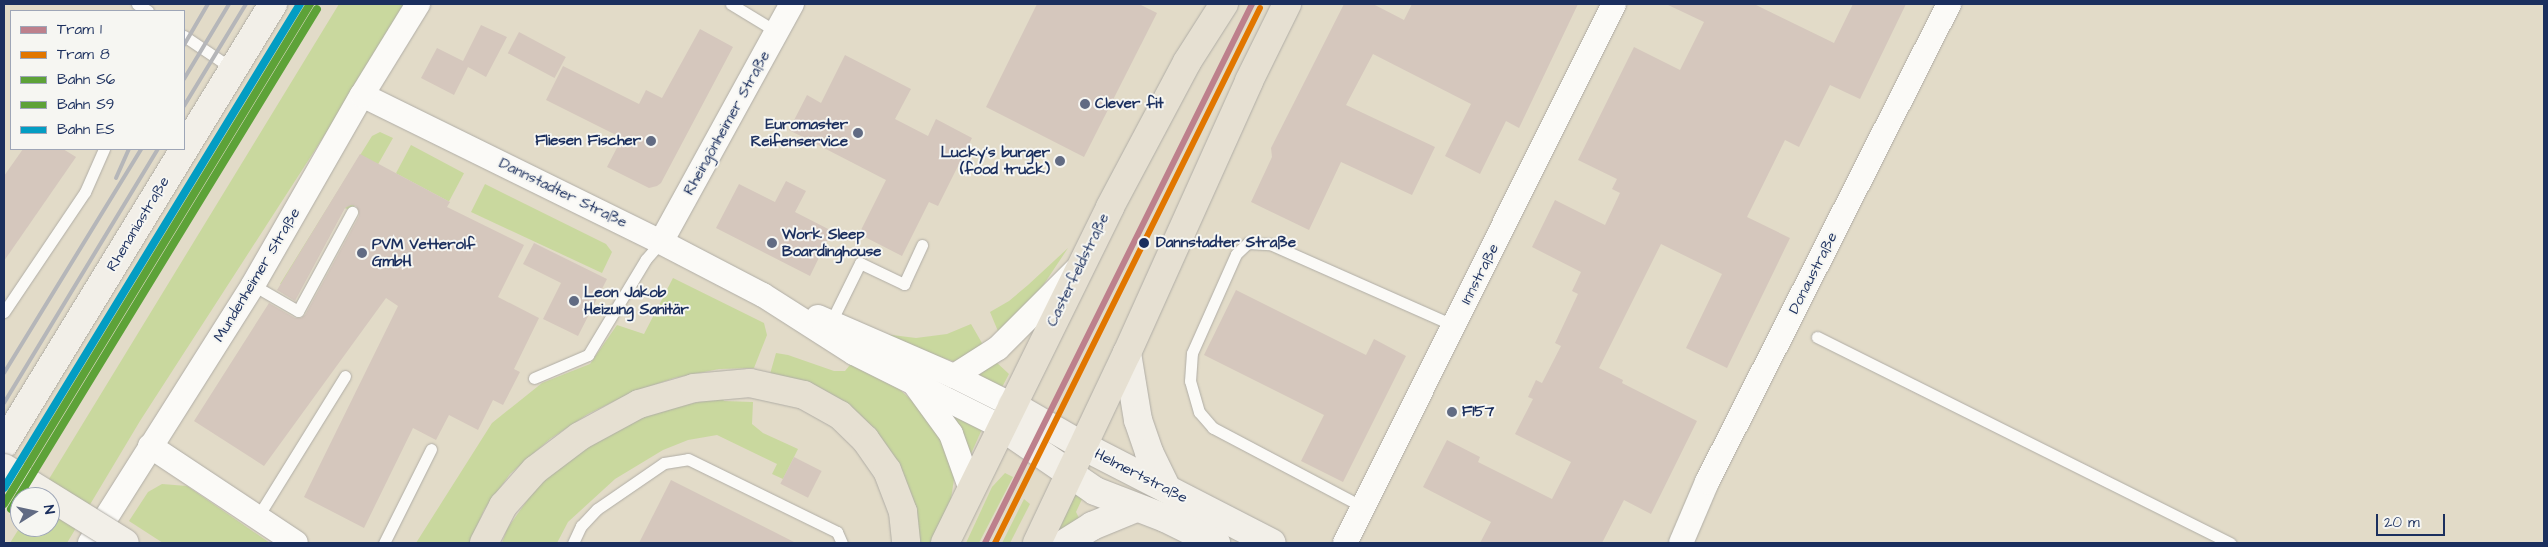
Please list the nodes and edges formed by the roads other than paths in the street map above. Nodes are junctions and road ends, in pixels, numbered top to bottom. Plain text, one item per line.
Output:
1 (273, 4) edge
2 (418, 4) edge
3 (731, 4) edge
4 (792, 4) edge
5 (1224, 4) edge
6 (1287, 4) edge
7 (1614, 4) edge
8 (1949, 4) edge
9 (777, 32) junction
10 (185, 37) edge
11 (233, 70) junction
12 (362, 95) junction
13 (185, 148) edge
14 (104, 150) edge
15 (184, 150) edge
16 (352, 212) dead end
17 (661, 242) junction
18 (922, 245) dead end
19 (1079, 267) junction
20 (253, 285) junction
21 (4, 312) edge
22 (1454, 325) junction
23 (828, 328) junction
24 (1817, 337) dead end
25 (1127, 353) junction
26 (345, 376) dead end
27 (954, 376) junction
28 (534, 378) dead end
29 (913, 382) junction
30 (1007, 416) junction
31 (4, 444) edge
32 (150, 446) junction
33 (1083, 446) junction
34 (432, 449) dead end
35 (4, 468) edge
36 (1070, 474) junction
37 (1167, 489) junction
38 (971, 490) junction
39 (1363, 507) junction
40 (1136, 508) junction
41 (257, 518) junction
42 (90, 543) edge
43 (125, 543) edge
44 (296, 543) edge
45 (384, 543) edge
46 (484, 543) edge
47 (573, 543) edge
48 (842, 543) edge
49 (906, 543) edge
50 (945, 543) edge
51 (1037, 543) edge
52 (1065, 543) edge
53 (1216, 543) edge
54 (1272, 543) edge
55 (1344, 543) edge
56 (1682, 543) edge
57 (2230, 543) edge

1 - 11 street, Rhenaniastraße
2 - 12 street, Mundenheimer Straße
3 - 9 lane
4 - 9 street, Rheingönheimer Straße
5 - 19 main road, Casterfeldstraße
6 - 25 main road
7 - 22 street, Innstraße
8 - 56 street, Donaustraße
9 - 17 street, Rheingönheimer Straße
10 - 11 lane
11 - 13 street, Rhenaniastraße
12 - 17 street, Dannstadter Straße
12 - 20 street, Mundenheimer Straße
14 - 21 lane
15 - 31 street, Rhenaniastraße
16 - 20 lane
17 - 23 street, Dannstadter Straße
17 - 28 lane
18 - 23 lane
19 - 27 street
19 - 30 main road, Casterfeldstraße
20 - 32 street, Mundenheimer Straße
22 - 39 street, Innstraße
22 - 39 lane
23 - 27 street, Dannstadter Straße
23 - 29 street, Dannstadter Straße
24 - 57 lane
25 - 33 main road
25 - 37 street
26 - 41 lane
27 - 30 street, Dannstadter Straße
29 - 30 street, Dannstadter Straße
29 - 38 street
30 - 33 street, Helmertstraße
30 - 36 street, Helmertstraße
30 - 38 main road, Casterfeldstraße
32 - 41 street
32 - 42 street, Mundenheimer Straße
33 - 36 main road
33 - 37 street, Helmertstraße
34 - 45 lane
35 - 43 street, bridge
36 - 40 street, Helmertstraße
36 - 51 main road
37 - 54 street, Helmertstraße
38 - 50 main road, Casterfeldstraße
39 - 55 street, Innstraße
40 - 52 street
40 - 53 street, Helmertstraße
41 - 44 street
46 - 49 main road
47 - 48 lane

